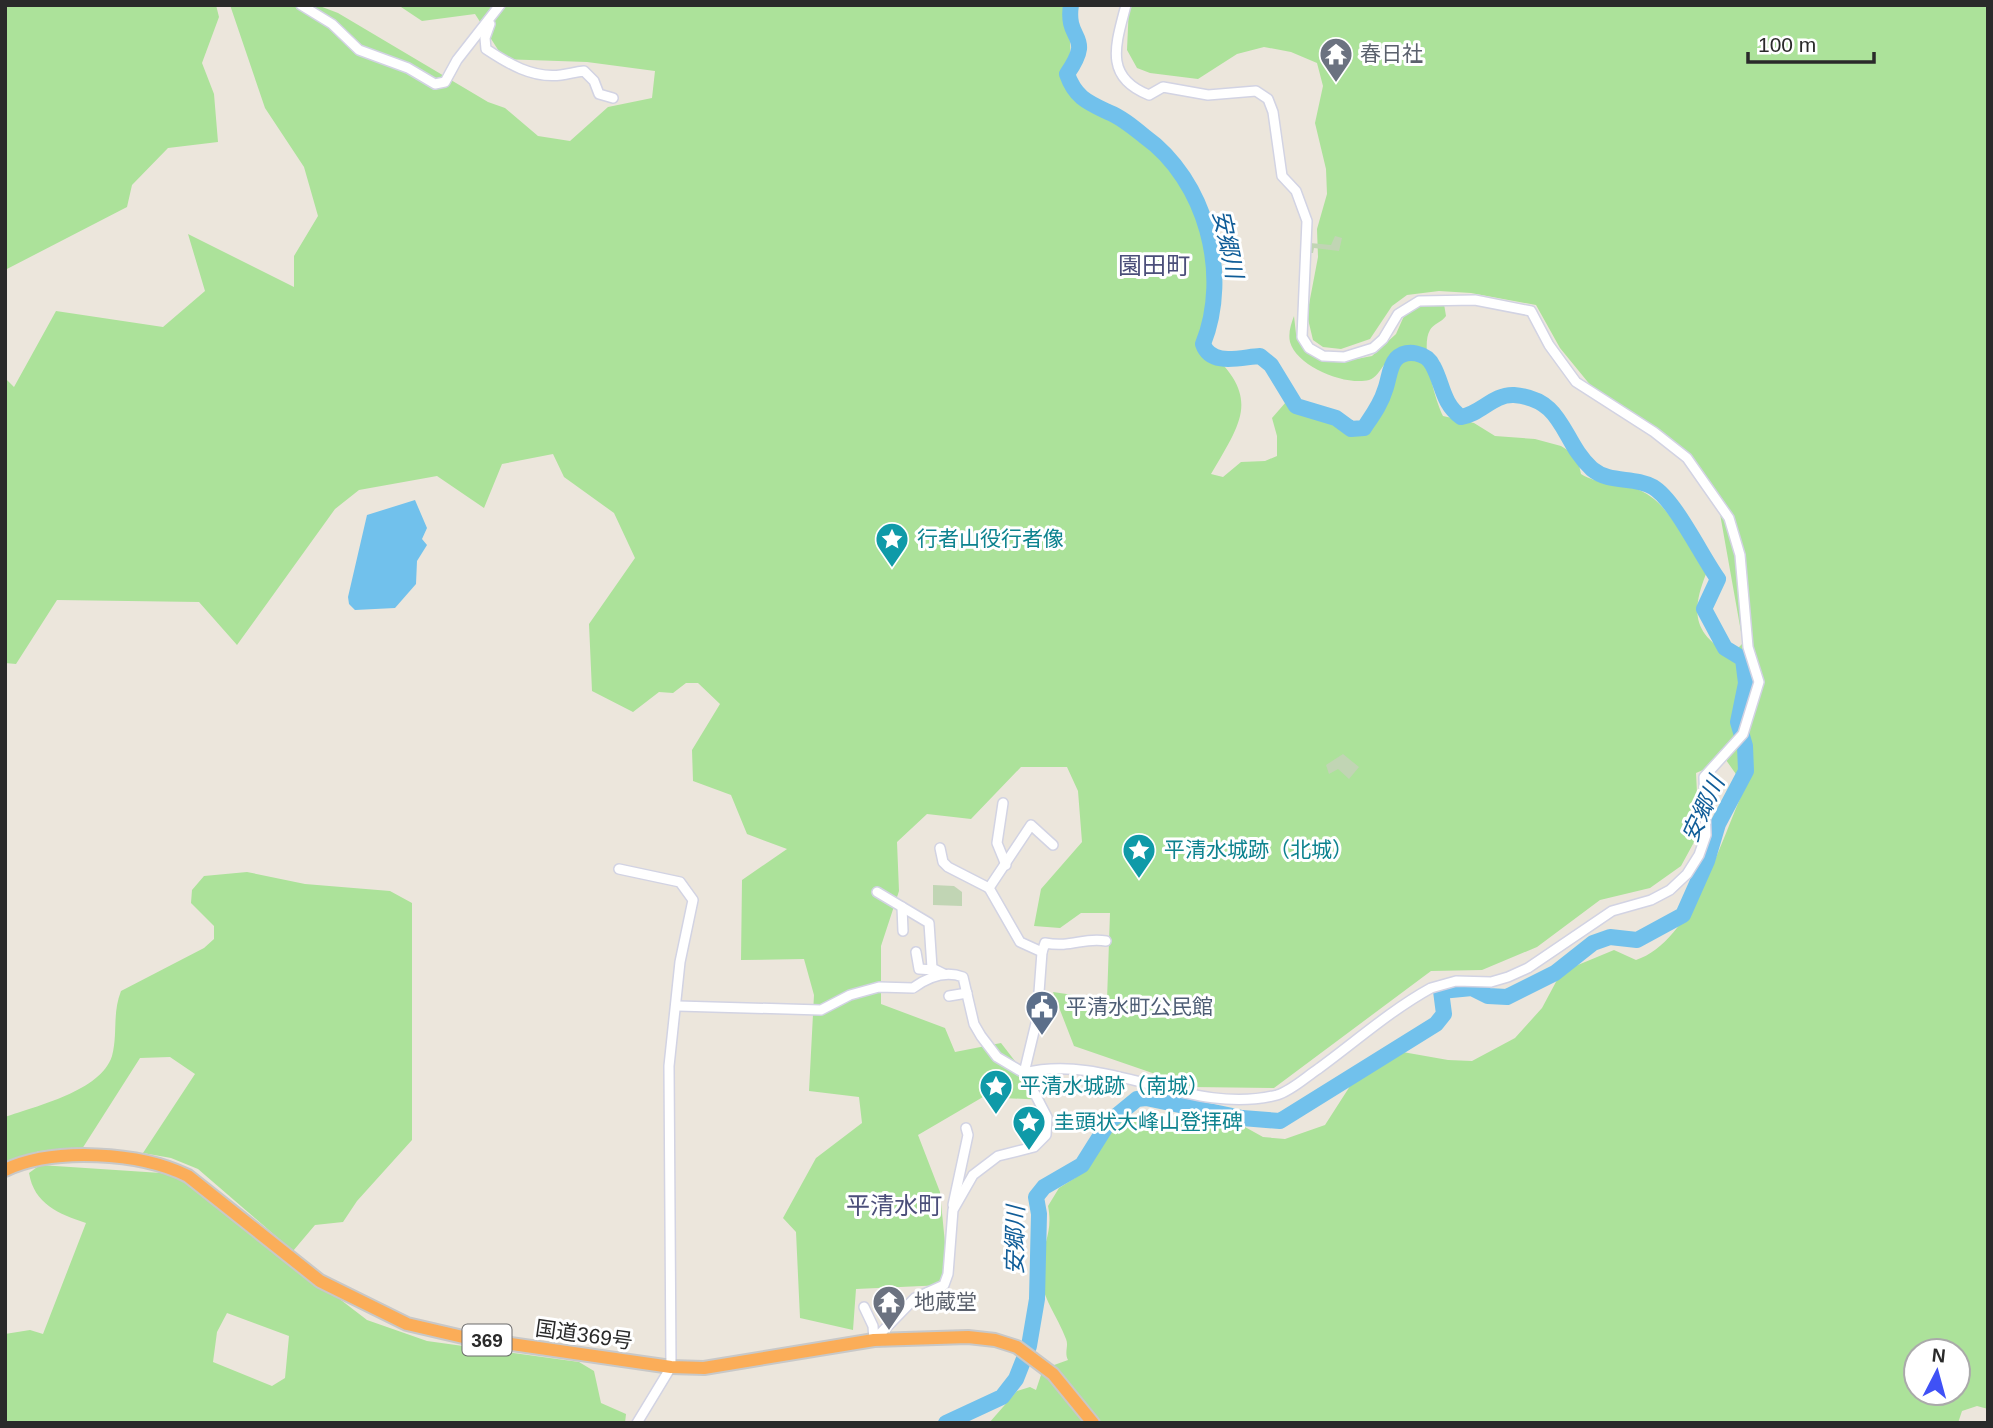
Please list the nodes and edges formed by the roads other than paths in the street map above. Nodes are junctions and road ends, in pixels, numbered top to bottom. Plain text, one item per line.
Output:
1 (301, 5) edge
2 (500, 5) edge
3 (1126, 5) edge
4 (493, 16) junction
5 (613, 99) dead end
6 (1003, 803) dead end
7 (1054, 845) dead end
8 (940, 848) dead end
9 (1006, 865) junction
10 (620, 869) dead end
11 (989, 888) junction
12 (877, 892) dead end
13 (902, 907) junction
14 (903, 931) dead end
15 (1106, 942) dead end
16 (916, 952) dead end
17 (1042, 952) junction
18 (934, 970) junction
19 (944, 974) junction
20 (967, 993) junction
21 (949, 996) dead end
22 (678, 1006) junction
23 (1024, 1073) junction
24 (965, 1128) dead end
25 (5, 1170) edge
26 (953, 1210) junction
27 (864, 1307) dead end
28 (874, 1340) junction
29 (671, 1367) junction
30 (637, 1423) edge
31 (1093, 1423) edge

1 - 4 street
2 - 4 street
3 - 23 street
4 - 5 street
6 - 9 street
7 - 9 street
8 - 11 street
9 - 11 street
10 - 22 street
11 - 17 street
12 - 13 street
13 - 14 street
13 - 18 street
15 - 17 street
16 - 18 street
17 - 23 street
18 - 19 street
19 - 20 street
19 - 22 street
20 - 21 street
20 - 23 street
22 - 29 street
23 - 26 street
24 - 26 street
25 - 29 highway, 国道369号 / 369
26 - 28 street
27 - 28 street
28 - 29 highway, 国道369号 / 369
28 - 31 highway, 国道369号 / 369
29 - 30 street

